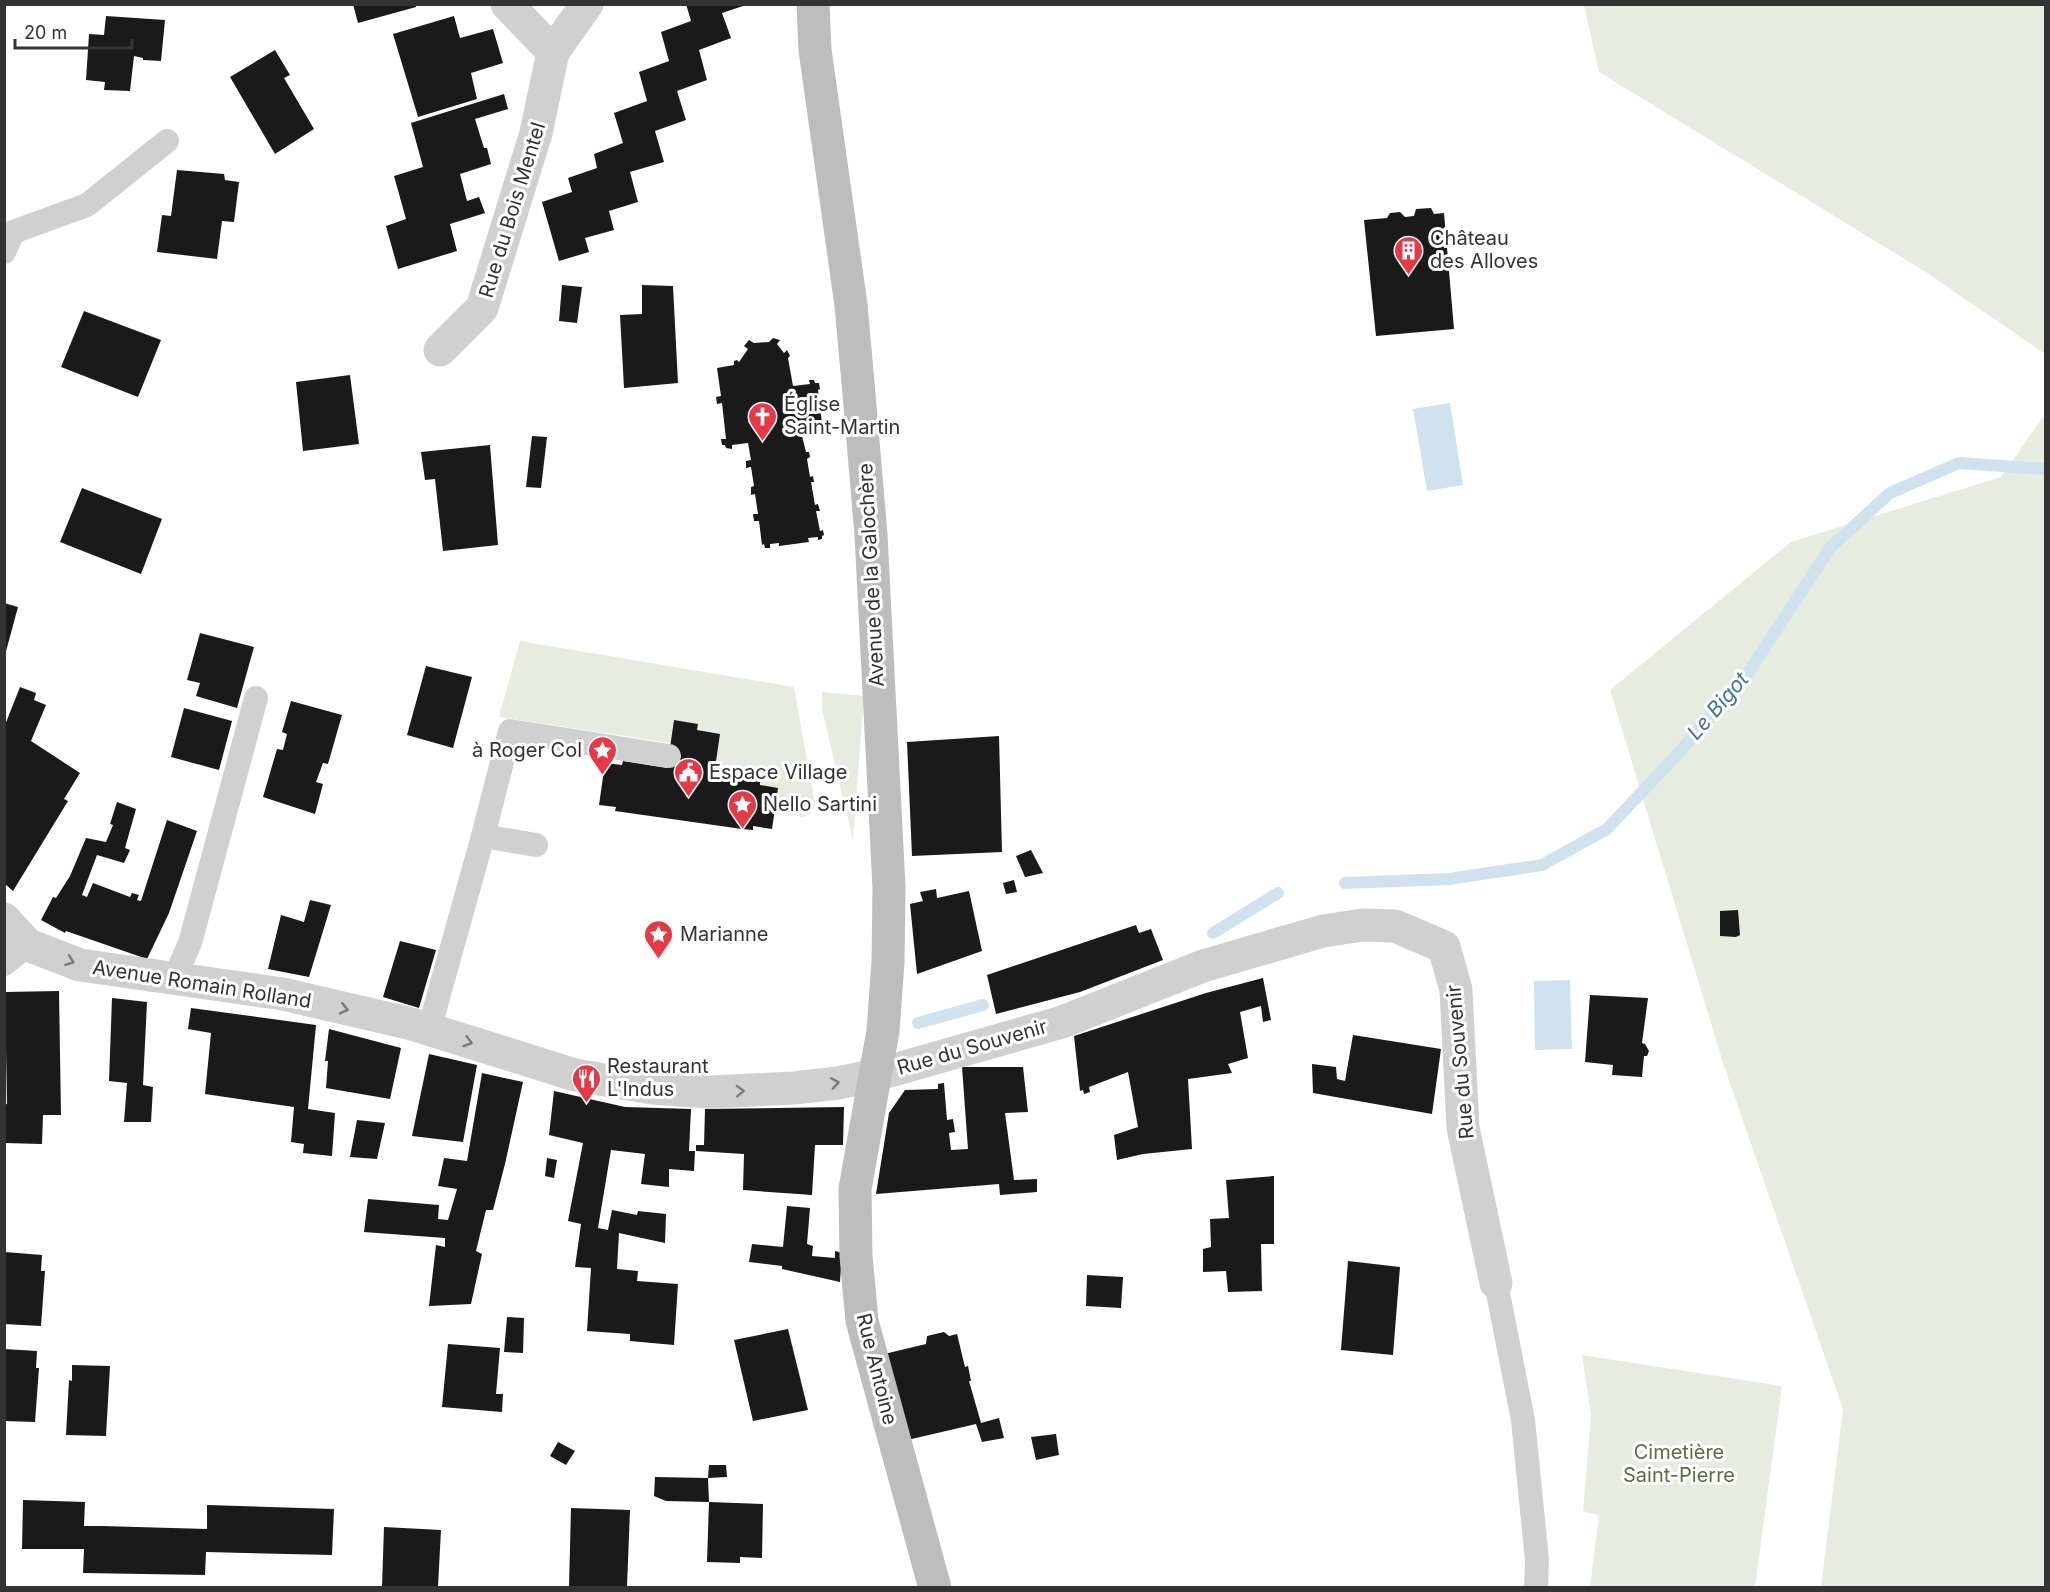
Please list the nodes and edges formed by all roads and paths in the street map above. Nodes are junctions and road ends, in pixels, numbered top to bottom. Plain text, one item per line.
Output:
1 (507, 4) edge
2 (587, 4) edge
3 (813, 4) edge
4 (553, 52) junction
5 (167, 141) dead end
6 (4, 252) edge
7 (440, 351) dead end
8 (256, 698) dead end
9 (669, 756) dead end
10 (483, 836) junction
11 (536, 845) dead end
12 (4, 920) edge
13 (16, 955) edge
14 (174, 979) junction
15 (420, 1027) junction
16 (876, 1075) junction
17 (1496, 1283) joint
18 (934, 1587) edge
19 (1536, 1587) edge

1 - 4 street
2 - 4 street, Rue du Bois Mentel
3 - 16 street, Avenue de la Galochère
4 - 7 street, Rue du Bois Mentel
5 - 6 lane
8 - 14 lane
9 - 10 lane
10 - 11 lane
10 - 15 lane
12 - 13 street, Avenue Romain Rolland
13 -> 14 street, Avenue Romain Rolland
14 -> 15 street, Avenue Romain Rolland
15 -> 16 street, Avenue Romain Rolland
16 - 17 street, Rue du Souvenir
16 - 18 street, Rue Antoine
17 - 19 lane, Rue du Souvenir

